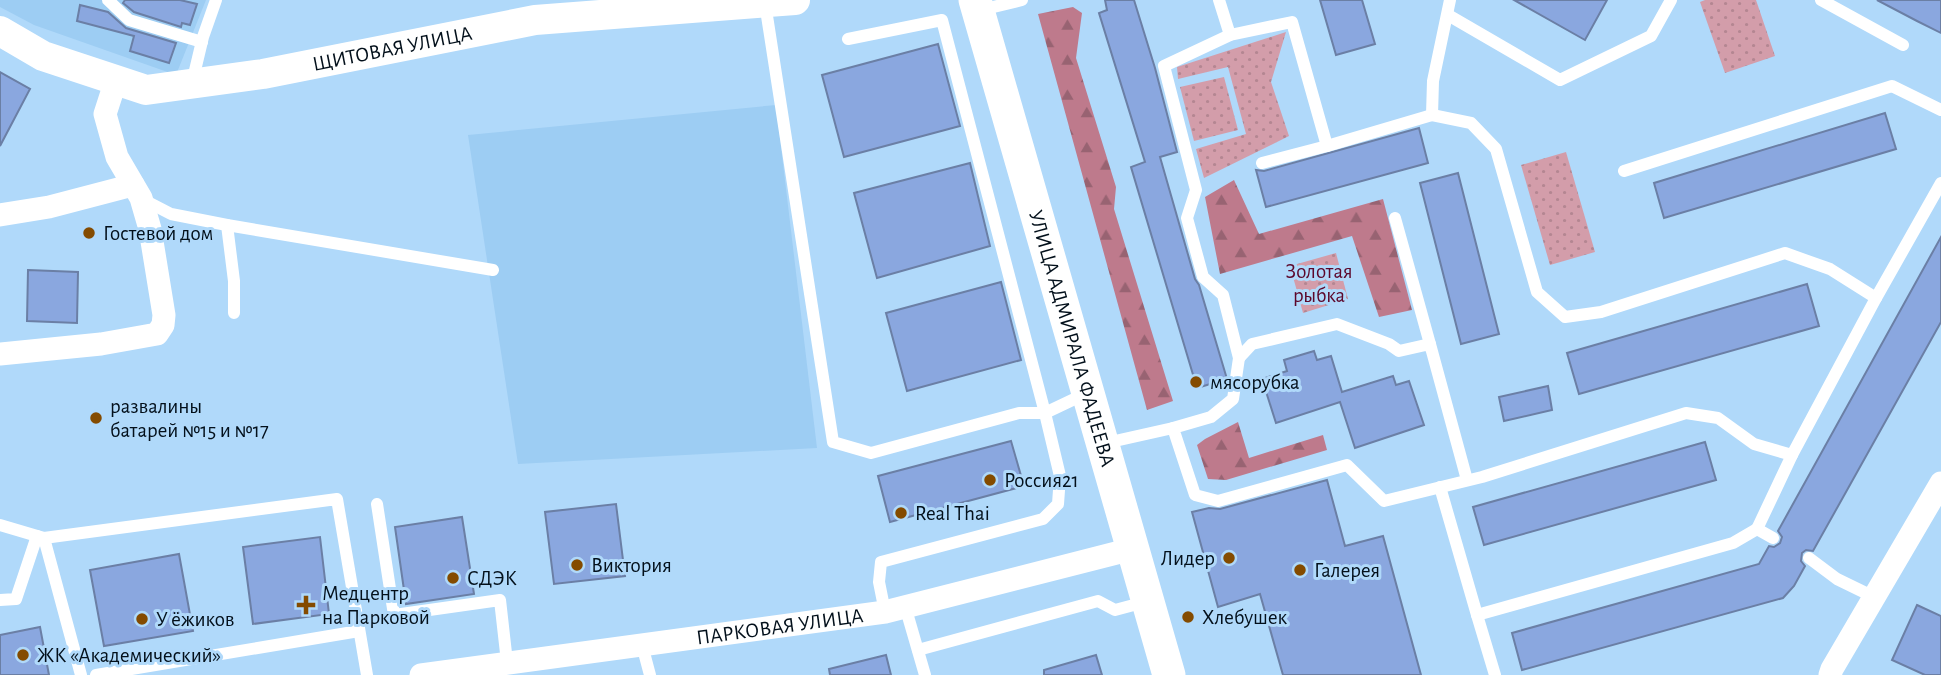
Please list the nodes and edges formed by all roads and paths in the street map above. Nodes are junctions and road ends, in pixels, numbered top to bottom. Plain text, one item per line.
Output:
1 (108, 0) edge
2 (216, 0) edge
3 (795, 0) edge
4 (1022, 0) edge
5 (1219, 0) edge
6 (1450, 0) edge
7 (1671, 0) edge
8 (1821, 0) edge
9 (765, 2) junction
10 (976, 6) edge
11 (1448, 15) junction
12 (0, 31) edge
13 (1230, 35) junction
14 (848, 39) dead end
15 (202, 42) junction
16 (1903, 46) dead end
17 (116, 80) junction
18 (192, 83) junction
19 (1941, 110) edge
20 (1432, 115) junction
21 (1326, 146) junction
22 (1262, 163) dead end
23 (1624, 171) dead end
24 (1941, 183) edge
25 (137, 191) junction
26 (0, 215) edge
27 (1395, 218) dead end
28 (227, 225) junction
29 (494, 270) dead end
30 (1876, 298) junction
31 (234, 313) dead end
32 (1430, 344) junction
33 (0, 354) edge
34 (1239, 358) junction
35 (1089, 393) junction
36 (1045, 413) junction
37 (1173, 428) junction
38 (1103, 444) junction
39 (1792, 455) junction
40 (1467, 480) junction
41 (1941, 483) edge
42 (1440, 487) junction
43 (377, 504) dead end
44 (1934, 512) edge
45 (0, 525) edge
46 (1757, 529) junction
47 (40, 537) junction
48 (1773, 538) dead end
49 (1132, 549) junction
50 (1809, 558) dead end
51 (1874, 597) junction
52 (0, 600) edge
53 (1147, 601) junction
54 (895, 609) junction
55 (1477, 615) junction
56 (359, 631) junction
57 (642, 645) junction
58 (918, 650) junction
59 (508, 662) junction
60 (1826, 673) edge
61 (81, 675) edge
62 (96, 675) edge
63 (367, 675) edge
64 (421, 675) edge
65 (650, 675) edge
66 (925, 675) edge
67 (1169, 675) edge
68 (1495, 675) edge

1 - 15 lane
2 - 15 lane
3 - 9 street, ЩИТОВАЯ УЛИЦА
4 - 10 lane
5 - 13 lane
6 - 11 lane
7 - 11 lane
8 - 16 lane
9 - 18 street, ЩИТОВАЯ УЛИЦА
9 - 36 lane
10 - 35 main road, УЛИЦА АДМИРАЛА ФАДЕЕВА
11 - 20 lane
12 - 17 street, ЩИТОВАЯ УЛИЦА
13 - 21 lane
13 - 34 lane
14 - 36 lane
15 - 18 lane
17 - 18 street, ЩИТОВАЯ УЛИЦА
17 - 25 street
19 - 23 lane
20 - 21 lane
20 - 30 lane
21 - 22 lane
24 - 30 lane
25 - 26 street
25 - 28 lane
25 - 33 street
27 - 32 lane
28 - 29 lane
28 - 31 lane
30 - 39 lane
32 - 34 lane
32 - 40 lane
34 - 37 lane
35 - 36 lane
35 - 38 main road, УЛИЦА АДМИРАЛА ФАДЕЕВА
36 - 54 lane
37 - 38 lane
37 - 42 lane
38 - 49 main road, УЛИЦА АДМИРАЛА ФАДЕЕВА
39 - 40 lane
39 - 46 lane
40 - 42 lane
41 - 44 street
42 - 55 lane
43 - 59 lane
44 - 51 street
45 - 47 lane
46 - 48 lane
46 - 55 lane
47 - 52 lane
47 - 56 lane
47 - 61 lane
49 - 53 main road, УЛИЦА АДМИРАЛА ФАДЕЕВА
49 - 54 street, ПАРКОВАЯ УЛИЦА
50 - 51 lane
51 - 60 street
53 - 58 lane
53 - 67 main road, УЛИЦА АДМИРАЛА ФАДЕЕВА
54 - 57 street, ПАРКОВАЯ УЛИЦА
54 - 58 lane
55 - 68 lane
56 - 62 lane
56 - 63 lane
57 - 59 street, ПАРКОВАЯ УЛИЦА
57 - 65 lane
58 - 66 lane
59 - 64 street, ПАРКОВАЯ УЛИЦА

